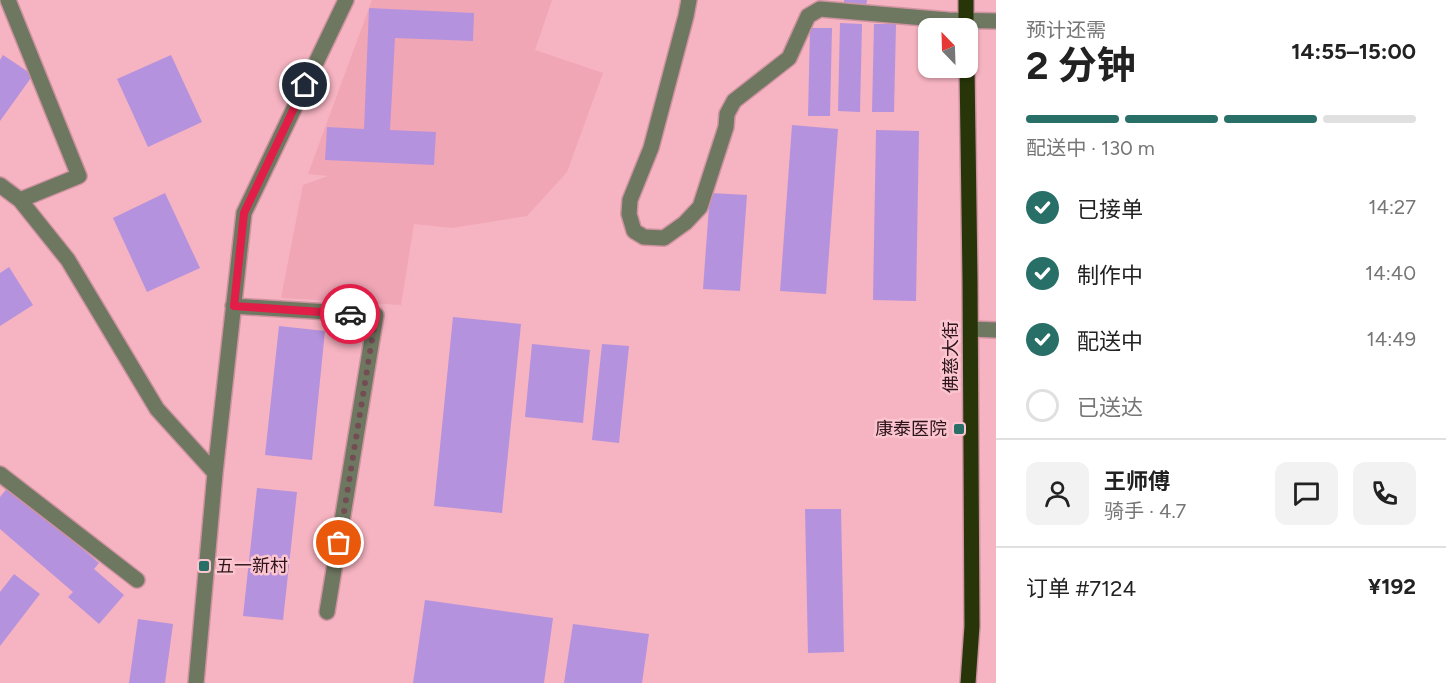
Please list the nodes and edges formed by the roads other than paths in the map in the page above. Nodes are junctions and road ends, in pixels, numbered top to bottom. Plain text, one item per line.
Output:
1 (8, 0) edge
2 (346, 0) edge
3 (689, 0) edge
4 (966, 0) edge
5 (925, 18) edge
6 (966, 18) edge
7 (996, 21) edge
8 (978, 23) edge
9 (967, 78) edge
10 (0, 185) edge
11 (20, 200) junction
12 (234, 306) junction
13 (970, 329) junction
14 (996, 330) edge
15 (215, 473) junction
16 (0, 474) edge
17 (137, 580) dead end
18 (327, 612) dead end
19 (196, 683) edge
20 (968, 683) edge

1 - 11 street
2 - 12 street
3 - 5 street
4 - 6 main road
7 - 8 street
9 - 13 main road, 佛慈大街
10 - 11 street
11 - 15 street
12 - 15 street
12 - 18 street
13 - 14 street
13 - 20 main road, 佛慈大街
15 - 19 street
16 - 17 street

